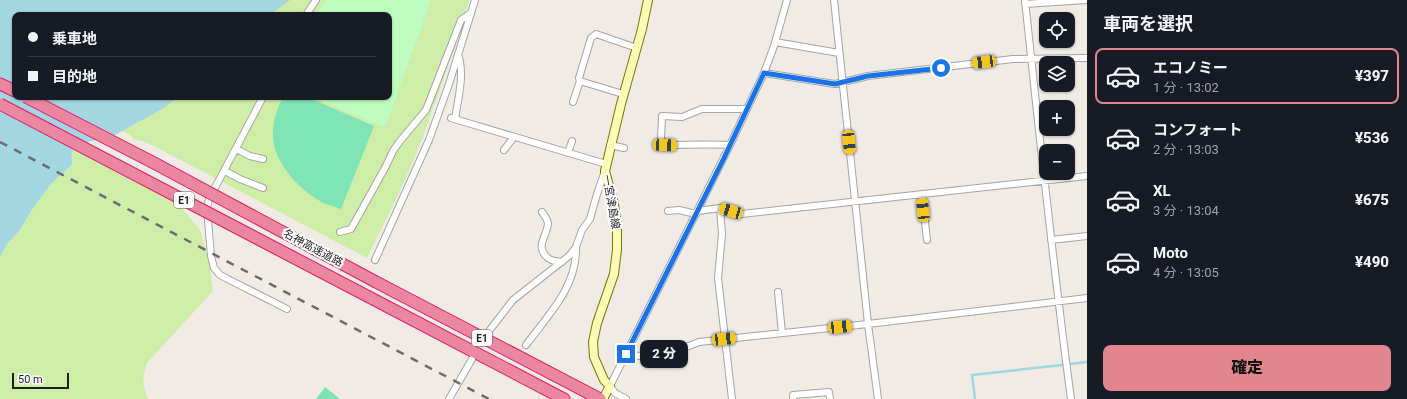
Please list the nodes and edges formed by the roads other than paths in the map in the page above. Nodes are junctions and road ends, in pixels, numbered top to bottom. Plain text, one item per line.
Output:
1 (316, 0) edge
2 (475, 0) edge
3 (648, 0) edge
4 (787, 0) edge
5 (834, 0) edge
6 (1087, 0) edge
7 (1025, 2) edge
8 (308, 12) edge
9 (471, 13) junction
10 (775, 42) junction
11 (637, 48) junction
12 (839, 53) junction
13 (458, 54) junction
14 (1087, 58) edge
15 (1030, 59) junction
16 (764, 73) junction
17 (580, 81) junction
18 (842, 82) junction
19 (0, 84) edge
20 (12, 90) edge
21 (624, 94) junction
22 (32, 100) edge
23 (261, 100) edge
24 (573, 102) dead end
25 (0, 104) edge
26 (747, 110) junction
27 (514, 136) junction
28 (572, 141) dead end
29 (730, 145) junction
30 (610, 146) junction
31 (624, 148) dead end
32 (236, 149) junction
33 (504, 150) dead end
34 (568, 153) junction
35 (262, 159) dead end
36 (606, 168) junction
37 (225, 171) junction
38 (1087, 176) edge
39 (1045, 181) junction
40 (262, 188) dead end
41 (922, 195) junction
42 (856, 202) junction
43 (720, 208) junction
44 (668, 211) dead end
45 (542, 212) dead end
46 (697, 213) junction
47 (340, 232) dead end
48 (1087, 236) edge
49 (927, 240) dead end
50 (1051, 240) junction
51 (576, 246) junction
52 (375, 260) dead end
53 (562, 262) junction
54 (778, 292) dead end
55 (1087, 298) edge
56 (1058, 301) junction
57 (287, 310) dead end
58 (868, 324) junction
59 (489, 332) tunnel mouth
60 (782, 333) junction
61 (724, 339) junction
62 (526, 345) dead end
63 (626, 354) junction
64 (472, 359) tunnel mouth
65 (610, 386) junction
66 (450, 399) edge
67 (564, 399) edge
68 (600, 399) edge
69 (603, 399) edge
70 (626, 399) edge
71 (732, 399) edge
72 (793, 399) edge
73 (830, 399) edge
74 (878, 399) edge
75 (1071, 399) edge

1 - 8 street
2 - 9 street
3 - 11 main road, 一宮津島線
4 - 10 street
5 - 12 street
6 - 7 street
7 - 15 street
9 - 13 street
9 - 47 street
10 - 12 street
10 - 16 street
11 - 17 street
11 - 21 main road, 一宮津島線
12 - 18 street
13 - 27 street
13 - 52 street
14 - 15 street
15 - 18 street
15 - 39 street
16 - 18 street
16 - 26 street
17 - 21 street
17 - 24 street
18 - 42 street
19 - 20 highway
21 - 30 main road, 一宮津島線
22 - 68 highway, 名神高速道路 / E1, bridge
23 - 32 street
25 - 67 highway, 名神高速道路 / E1, bridge
26 - 29 street
26 - 29 street
27 - 33 street
27 - 34 street
28 - 34 street
29 - 46 street
30 - 31 street
30 - 36 main road, 一宮津島線
32 - 35 street
32 - 37 street
34 - 36 street
36 - 51 street
36 - 65 main road, 一宮津島線
37 - 40 street
37 - 57 street
38 - 39 street
39 - 41 street
39 - 50 street
41 - 42 street
41 - 49 street
42 - 43 street
42 - 58 street
43 - 46 street
43 - 61 street
44 - 46 street
45 - 53 street
46 - 63 street
48 - 50 street
50 - 56 street
51 - 53 street
51 - 62 street
53 - 59 street
54 - 60 street
55 - 56 street
56 - 58 street
56 - 75 street
58 - 60 street
58 - 74 street
60 - 61 street
61 - 63 street
61 - 71 street
63 - 65 street
64 - 66 street
65 - 69 main road
65 - 70 street
72 - 73 street

